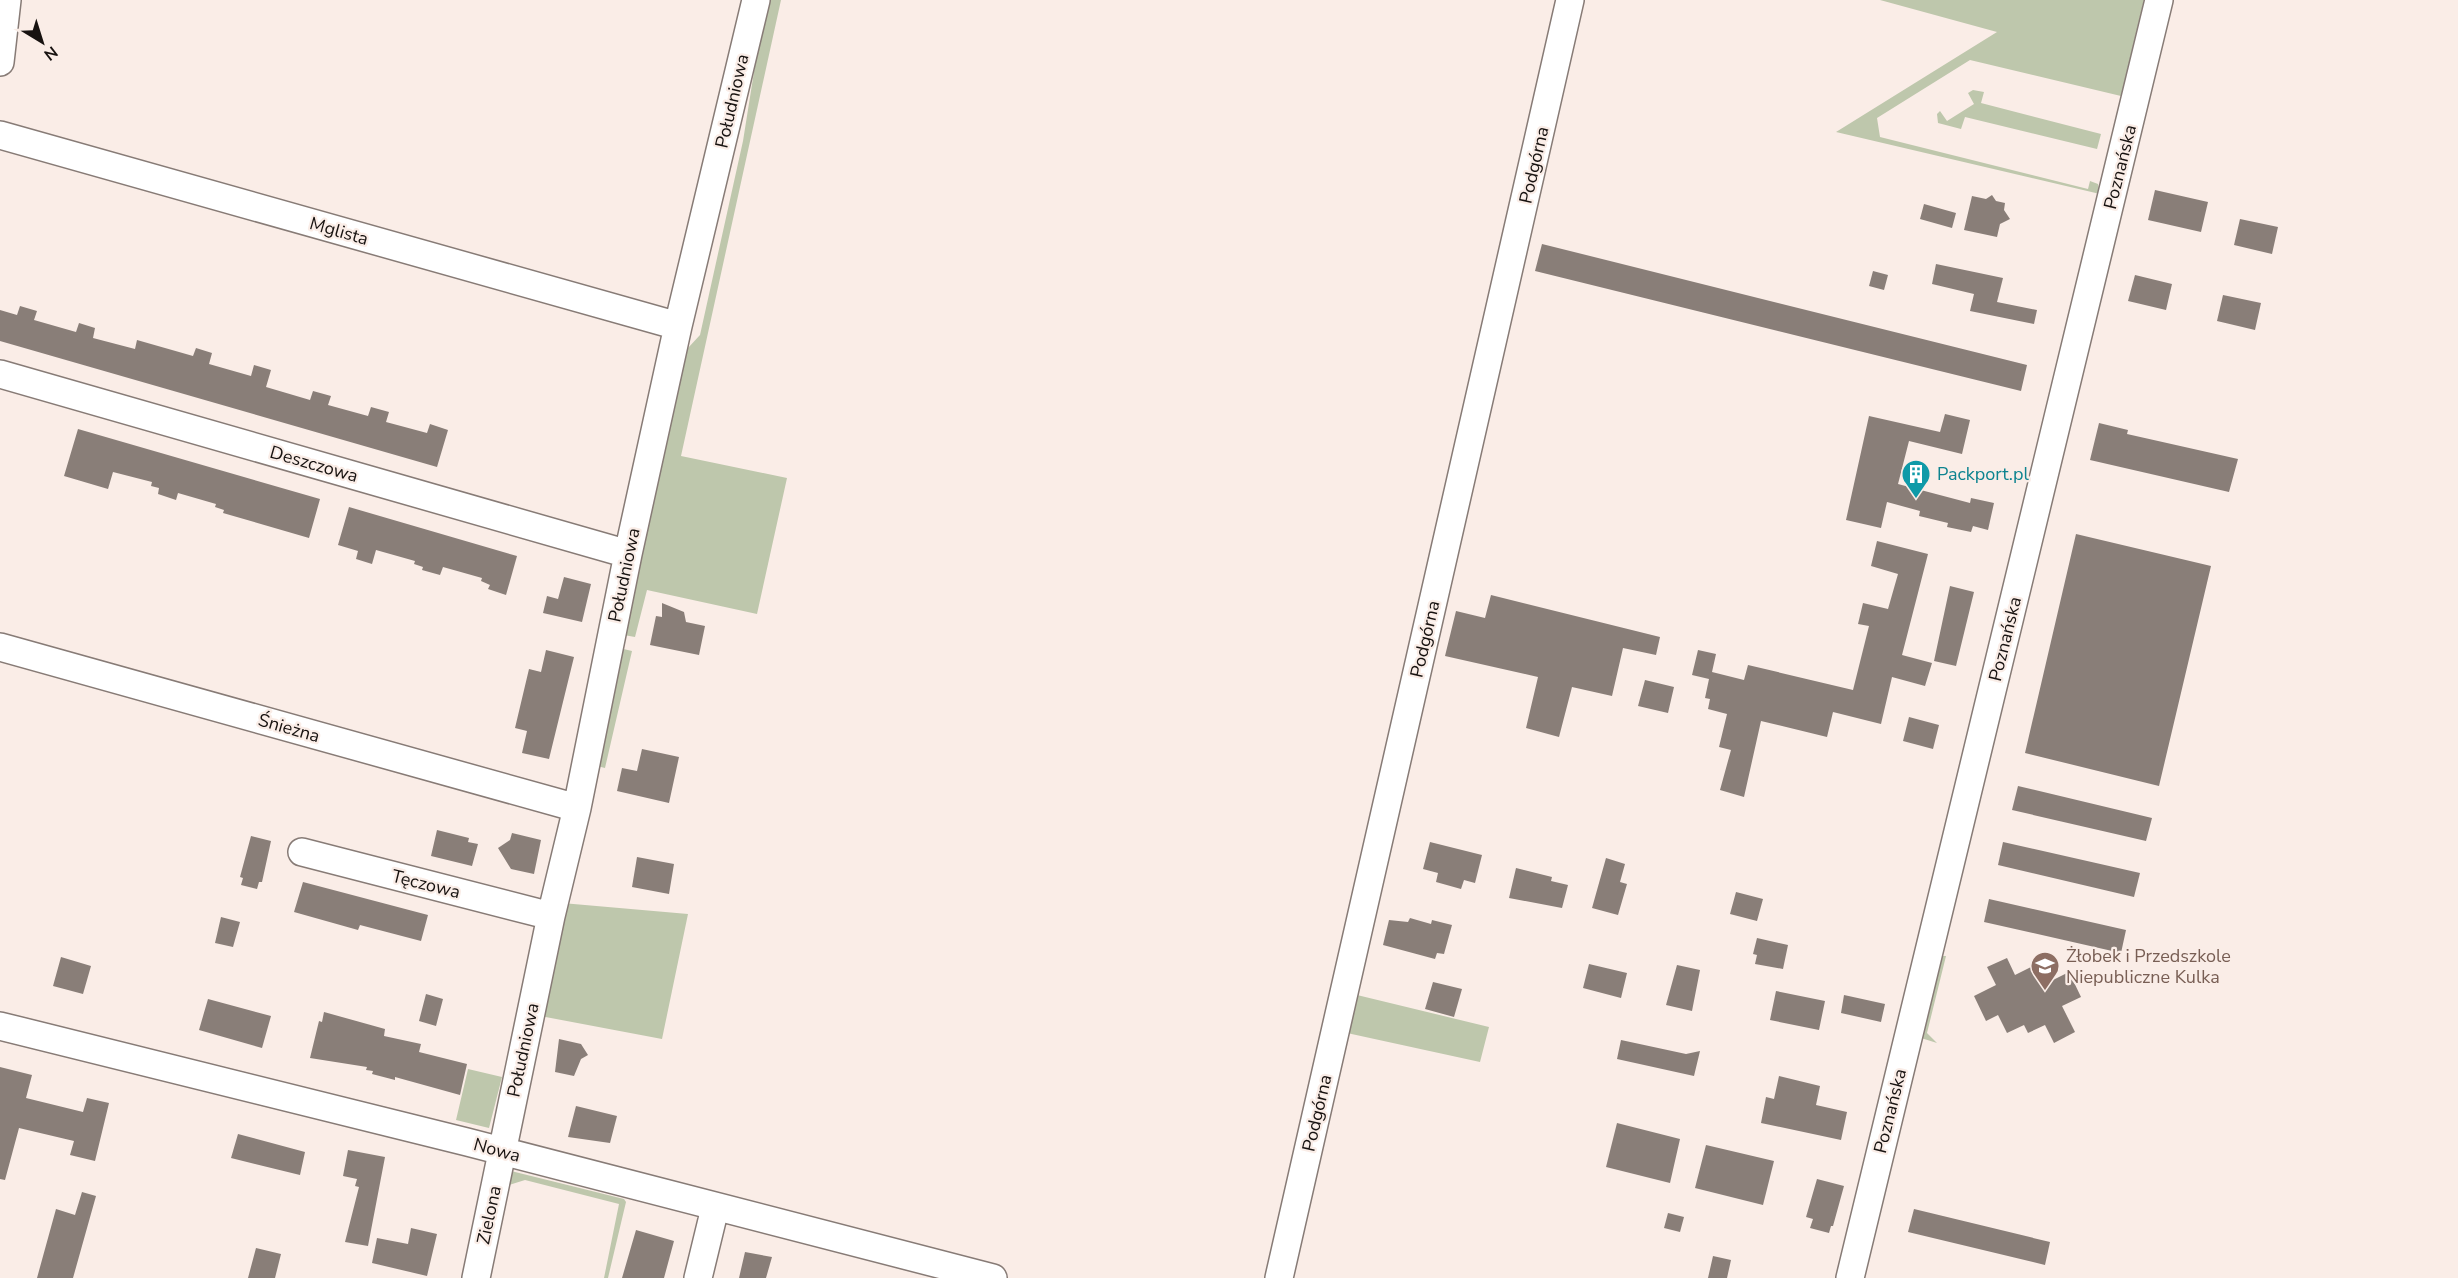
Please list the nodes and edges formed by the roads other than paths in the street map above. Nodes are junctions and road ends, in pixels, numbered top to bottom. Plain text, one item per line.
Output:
1 (7, 0) edge
2 (756, 0) edge
3 (1570, 0) edge
4 (2159, 0) edge
5 (0, 62) edge
6 (0, 135) edge
7 (678, 326) junction
8 (0, 374) edge
9 (628, 554) junction
10 (0, 647) edge
11 (577, 808) junction
12 (302, 852) dead end
13 (551, 916) junction
14 (0, 1026) edge
15 (502, 1152) junction
16 (715, 1208) junction
17 (923, 1270) edge
18 (476, 1278) edge
19 (698, 1278) edge
20 (993, 1278) edge
21 (1279, 1278) edge
22 (1850, 1278) edge

1 - 5 street
2 - 7 street, Południowa
3 - 21 street, Podgórna
4 - 22 street, Poznańska
6 - 7 street, Mglista
7 - 9 street, Południowa
8 - 9 street, Deszczowa
9 - 11 street, Południowa
10 - 11 street, Śnieżna
11 - 13 street, Południowa
12 - 13 street, Tęczowa
13 - 15 street, Południowa
14 - 15 street, Nowa
15 - 16 street, Nowa
15 - 18 street, Zielona
16 - 17 street, Nowa
16 - 19 street
17 - 20 street, Nowa

